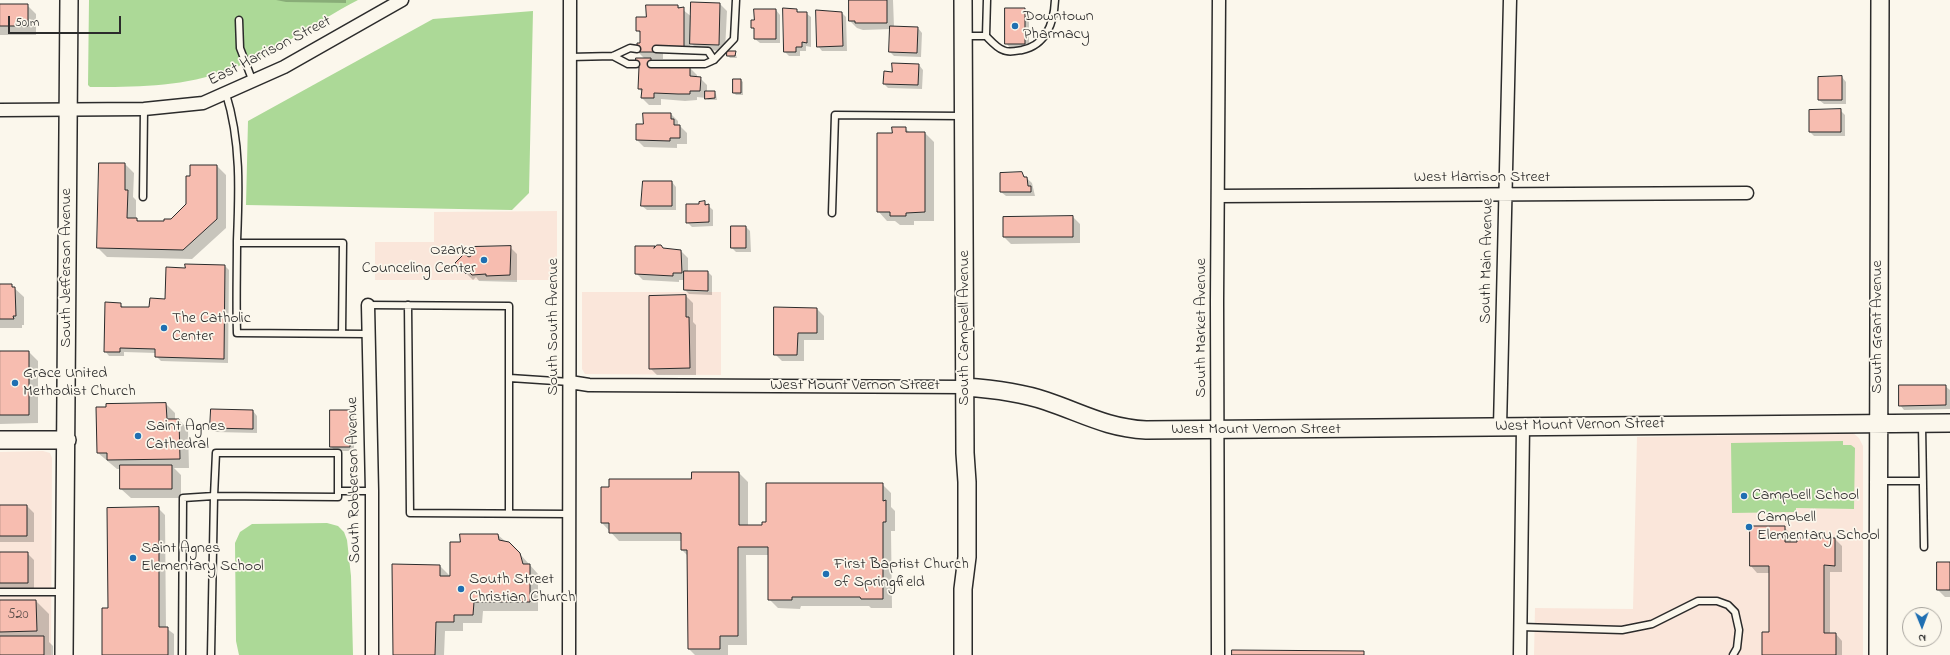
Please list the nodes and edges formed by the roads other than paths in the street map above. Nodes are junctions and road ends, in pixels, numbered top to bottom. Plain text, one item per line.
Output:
1 (70, 0) edge
2 (402, 0) edge
3 (570, 0) edge
4 (736, 0) edge
5 (963, 0) edge
6 (987, 0) edge
7 (1055, 0) edge
8 (1220, 0) edge
9 (1510, 0) edge
10 (1880, 0) edge
11 (239, 20) dead end
12 (964, 36) junction
13 (986, 36) junction
14 (637, 49) dead end
15 (656, 49) dead end
16 (613, 56) junction
17 (570, 57) junction
18 (714, 60) junction
19 (636, 64) dead end
20 (651, 64) dead end
21 (253, 82) junction
22 (226, 94) junction
23 (144, 109) junction
24 (0, 110) edge
25 (68, 110) junction
26 (964, 116) junction
27 (1747, 193) dead end
28 (1505, 194) junction
29 (1218, 196) junction
30 (143, 197) dead end
31 (832, 213) dead end
32 (237, 243) junction
33 (368, 305) joint
34 (408, 305) junction
35 (342, 334) junction
36 (368, 334) junction
37 (510, 378) junction
38 (570, 382) junction
39 (965, 387) junction
40 (1922, 423) junction
41 (1950, 423) edge
42 (1878, 424) junction
43 (1500, 427) junction
44 (1523, 427) junction
45 (1218, 431) junction
46 (0, 440) edge
47 (67, 440) junction
48 (1878, 481) junction
49 (1923, 481) junction
50 (338, 491) junction
51 (372, 491) junction
52 (214, 496) junction
53 (509, 513) junction
54 (570, 514) junction
55 (1924, 547) dead end
56 (0, 592) edge
57 (65, 592) junction
58 (1521, 627) junction
59 (64, 655) edge
60 (182, 655) edge
61 (211, 655) edge
62 (372, 655) edge
63 (570, 655) edge
64 (963, 655) edge
65 (1218, 655) edge
66 (1520, 655) edge
67 (1733, 655) edge
68 (1878, 655) edge

1 - 25 main road, South Jefferson Avenue
2 - 21 street, East Harrison Street
3 - 17 street, South South Avenue
4 - 18 lane
5 - 12 main road, South Campbell Avenue
6 - 13 lane
7 - 13 lane
8 - 29 street, South Market Avenue
9 - 28 street, South Main Avenue
10 - 42 main road, South Grant Avenue
11 - 21 lane
12 - 13 lane
12 - 26 main road, South Campbell Avenue
14 - 16 lane
15 - 18 lane
16 - 17 lane
16 - 19 lane
17 - 38 street, South South Avenue
18 - 20 lane
21 - 22 street, East Harrison Street
22 - 23 street, East Harrison Street
22 - 32 lane
23 - 25 street, East Harrison Street
23 - 30 lane
24 - 25 street, East Harrison Street
25 - 47 main road, South Jefferson Avenue
26 - 31 lane
26 - 39 main road, South Campbell Avenue
27 - 28 street, West Harrison Street
28 - 29 street, West Harrison Street
28 - 43 street, South Main Avenue
29 - 45 street, South Market Avenue
32 - 35 lane
32 - 35 lane
33 - 34 lane
33 - 36 street, South Robberson Avenue
34 - 37 lane
34 - 53 lane
35 - 36 lane
36 - 51 street, South Robberson Avenue
37 - 38 lane
37 - 53 lane
38 - 39 street, West Mount Vernon Street
38 - 54 street, South South Avenue
39 - 45 main road, West Mount Vernon Street
39 - 64 main road, South Campbell Avenue
40 - 41 main road, West Mount Vernon Street
40 - 42 main road, West Mount Vernon Street
40 - 49 lane
42 - 44 main road, West Mount Vernon Street
42 - 48 main road, South Grant Avenue
43 - 44 main road, West Mount Vernon Street
43 - 45 main road, West Mount Vernon Street
44 - 58 street
45 - 65 street, South Market Avenue
46 - 47 main road
47 - 57 main road, South Jefferson Avenue
48 - 49 lane
48 - 68 main road, South Grant Avenue
49 - 55 lane
50 - 51 lane
50 - 52 lane
50 - 52 lane
51 - 62 street, South Robberson Avenue
52 - 60 lane
52 - 61 lane
53 - 54 lane
54 - 63 street, South South Avenue
56 - 57 lane
57 - 59 main road, South Jefferson Avenue
58 - 66 street
58 - 67 lane

